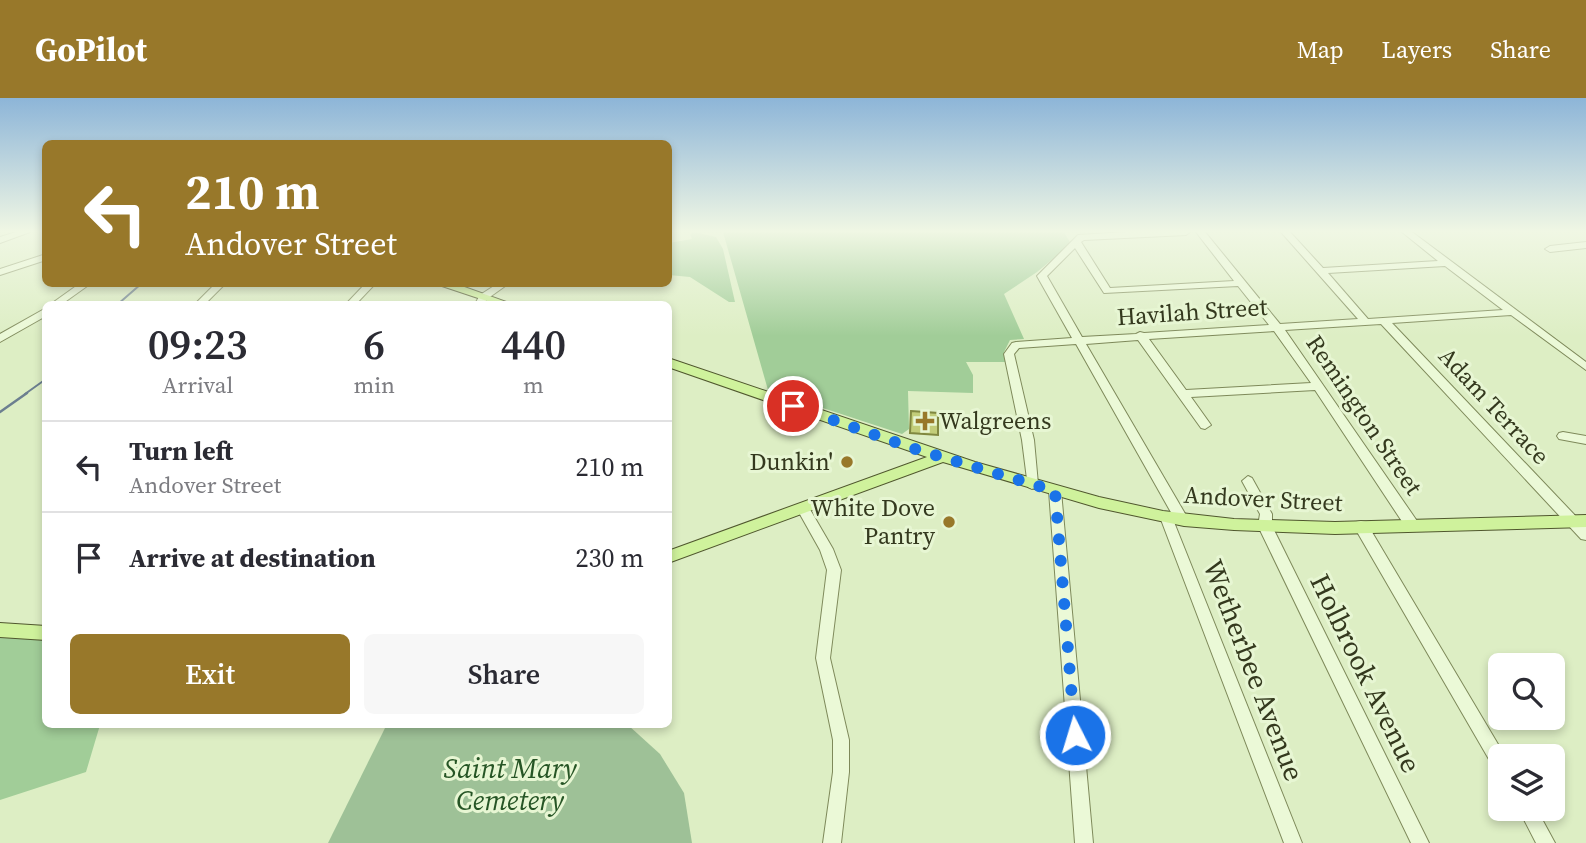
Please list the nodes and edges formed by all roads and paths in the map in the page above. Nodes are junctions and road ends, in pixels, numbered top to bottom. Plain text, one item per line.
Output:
1 (1052, 267) edge
2 (1091, 267) edge
3 (1227, 267) edge
4 (1317, 267) edge
5 (1389, 267) edge
6 (1454, 267) edge
7 (1321, 271) junction
8 (1241, 284) junction
9 (81, 287) edge
10 (217, 287) edge
11 (367, 287) edge
12 (452, 287) edge
13 (499, 287) edge
14 (60, 301) edge
15 (203, 301) edge
16 (354, 301) edge
17 (482, 301) edge
18 (1515, 312) junction
19 (42, 313) edge
20 (1384, 321) junction
21 (1366, 322) junction
22 (1277, 327) junction
23 (1140, 335) junction
24 (0, 339) edge
25 (1079, 340) junction
26 (672, 363) edge
27 (1586, 367) edge
28 (1319, 386) junction
29 (1182, 394) junction
30 (1205, 425) dead end
31 (1563, 436) dead end
32 (1586, 440) edge
33 (940, 457) junction
34 (1248, 481) dead end
35 (1032, 484) junction
36 (1055, 491) junction
37 (803, 509) junction
38 (1166, 517) junction
39 (1182, 520) junction
40 (1580, 521) edge
41 (1412, 524) junction
42 (1265, 526) junction
43 (1361, 526) junction
44 (1586, 536) edge
45 (672, 556) edge
46 (0, 630) edge
47 (42, 632) edge
48 (1489, 744) edge
49 (1533, 821) edge
50 (832, 843) edge
51 (1084, 843) edge
52 (1293, 843) edge
53 (1420, 843) edge
54 (1546, 843) edge

1 - 25 street
2 - 8 street
3 - 8 street, Remington Street
4 - 7 street
5 - 7 street
6 - 18 street
7 - 21 street
8 - 22 street, Remington Street
9 - 14 street
10 - 15 street
11 - 16 street
12 - 17 main road
13 - 17 street
18 - 20 street, Havilah Street
18 - 27 street
19 - 24 street
20 - 21 street, Havilah Street
20 - 40 street, Adam Terrace
21 - 22 street, Havilah Street
22 - 23 street, Havilah Street
22 - 28 street, Remington Street
23 - 25 street, Havilah Street
23 - 29 street
25 - 35 street, Havilah Street
25 - 39 street
26 - 33 main road, Andover Street
28 - 29 street
28 - 41 street, Remington Street
29 - 30 street
31 - 32 street
33 - 35 main road, Andover Street
33 - 37 main road
34 - 42 street, Holbrook Avenue
35 - 36 main road, Andover Street
36 - 38 main road, Andover Street
36 - 51 street
37 - 45 main road
37 - 50 street
38 - 39 main road, Andover Street
38 - 52 street, Wetherbee Avenue
39 - 42 main road, Andover Street
40 - 41 main road, Andover Street
40 - 44 street, Adam Terrace
41 - 43 main road, Andover Street
42 - 43 main road, Andover Street
42 - 53 street, Holbrook Avenue
43 - 48 street
46 - 47 main road
49 - 54 street

